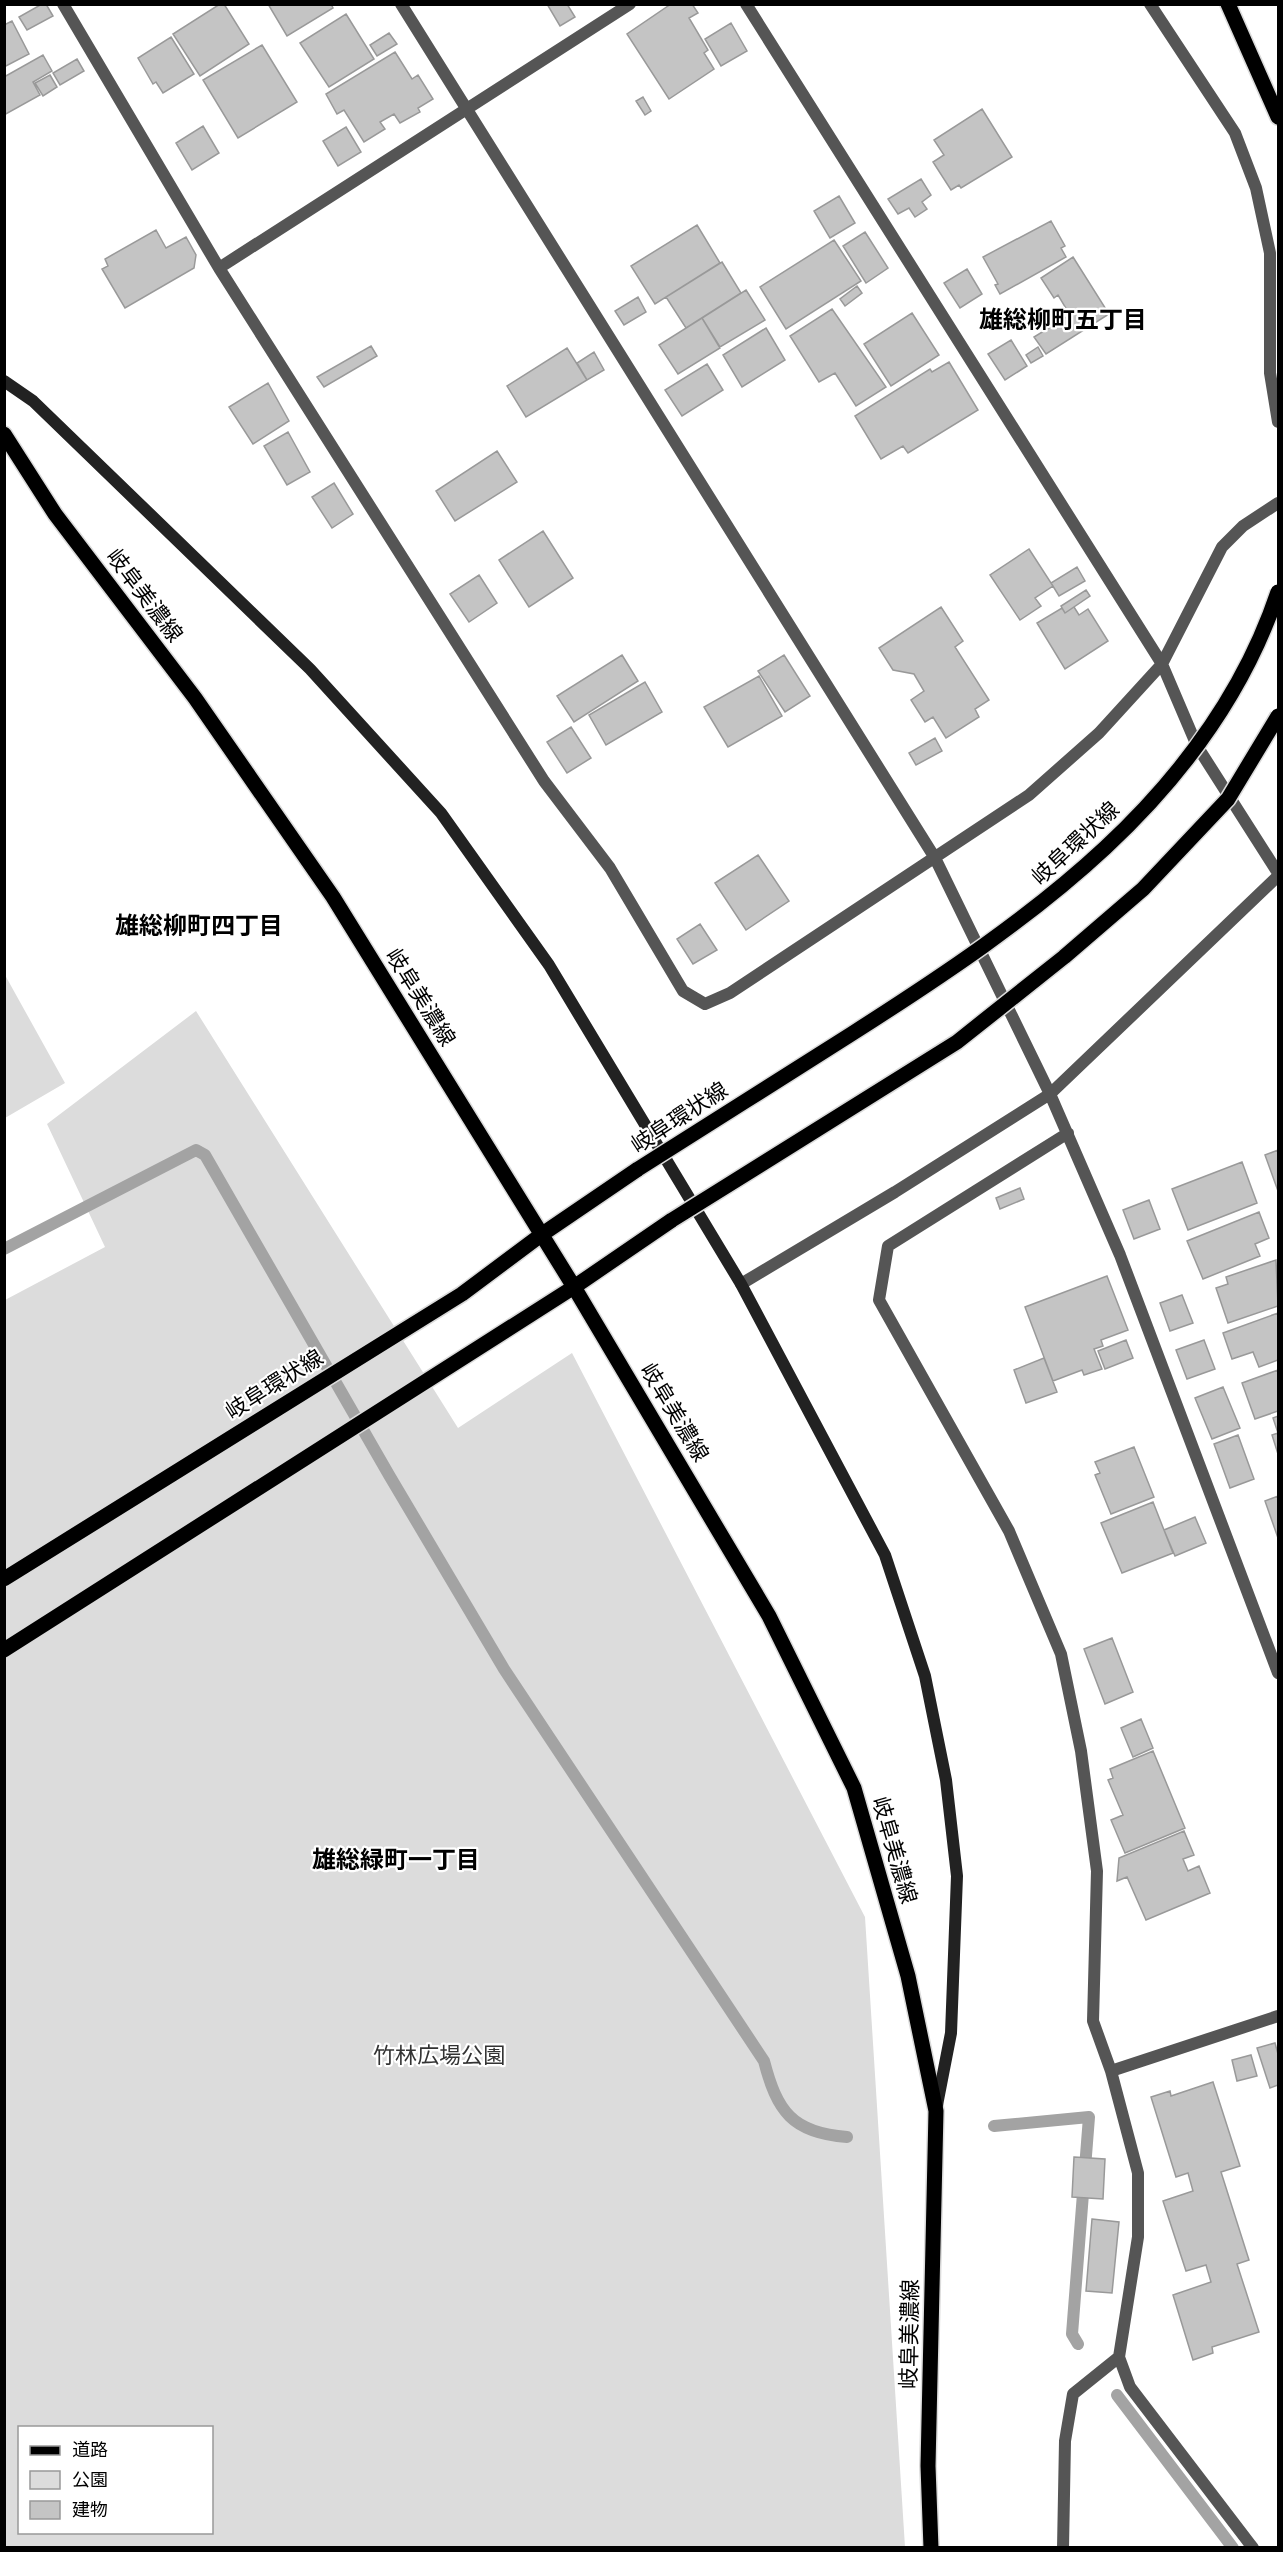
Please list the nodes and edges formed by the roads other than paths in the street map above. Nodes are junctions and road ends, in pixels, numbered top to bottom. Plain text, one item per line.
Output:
1 (63, 4) edge
2 (401, 4) edge
3 (630, 4) edge
4 (746, 4) edge
5 (1150, 4) edge
6 (1228, 4) edge
7 (466, 110) junction
8 (1278, 117) edge
9 (219, 268) junction
10 (4, 381) edge
11 (1278, 422) edge
12 (4, 435) edge
13 (1278, 503) edge
14 (1278, 592) edge
15 (1162, 664) junction
16 (1278, 716) edge
17 (935, 858) junction
18 (1278, 874) edge
19 (1050, 1094) junction
20 (1068, 1133) junction
21 (541, 1235) junction
22 (741, 1284) junction
23 (574, 1287) junction
24 (4, 1579) edge
25 (4, 1650) edge
26 (1278, 1673) edge
27 (1278, 2016) edge
28 (1111, 2071) junction
29 (936, 2111) junction
30 (1119, 2357) junction
31 (931, 2547) edge
32 (1063, 2547) edge
33 (1253, 2547) edge

1 - 9 street
2 - 7 street
3 - 7 street
4 - 15 street
5 - 11 street
6 - 8 main road
7 - 9 street
7 - 17 street
9 - 17 street
10 - 22 street
12 - 21 main road, 岐阜美濃線
13 - 15 street
14 - 21 main road, 岐阜環状線, bridge
15 - 17 street
15 - 18 street
16 - 23 main road, bridge
17 - 19 street
18 - 19 street
19 - 20 street
19 - 22 street
20 - 26 street
20 - 28 street
21 - 23 main road, 岐阜美濃線
21 - 24 main road, 岐阜環状線
22 - 29 street
23 - 25 main road
23 - 29 main road, 岐阜美濃線
27 - 28 street
28 - 30 street
29 - 31 main road, 岐阜美濃線
30 - 32 street
30 - 33 street

